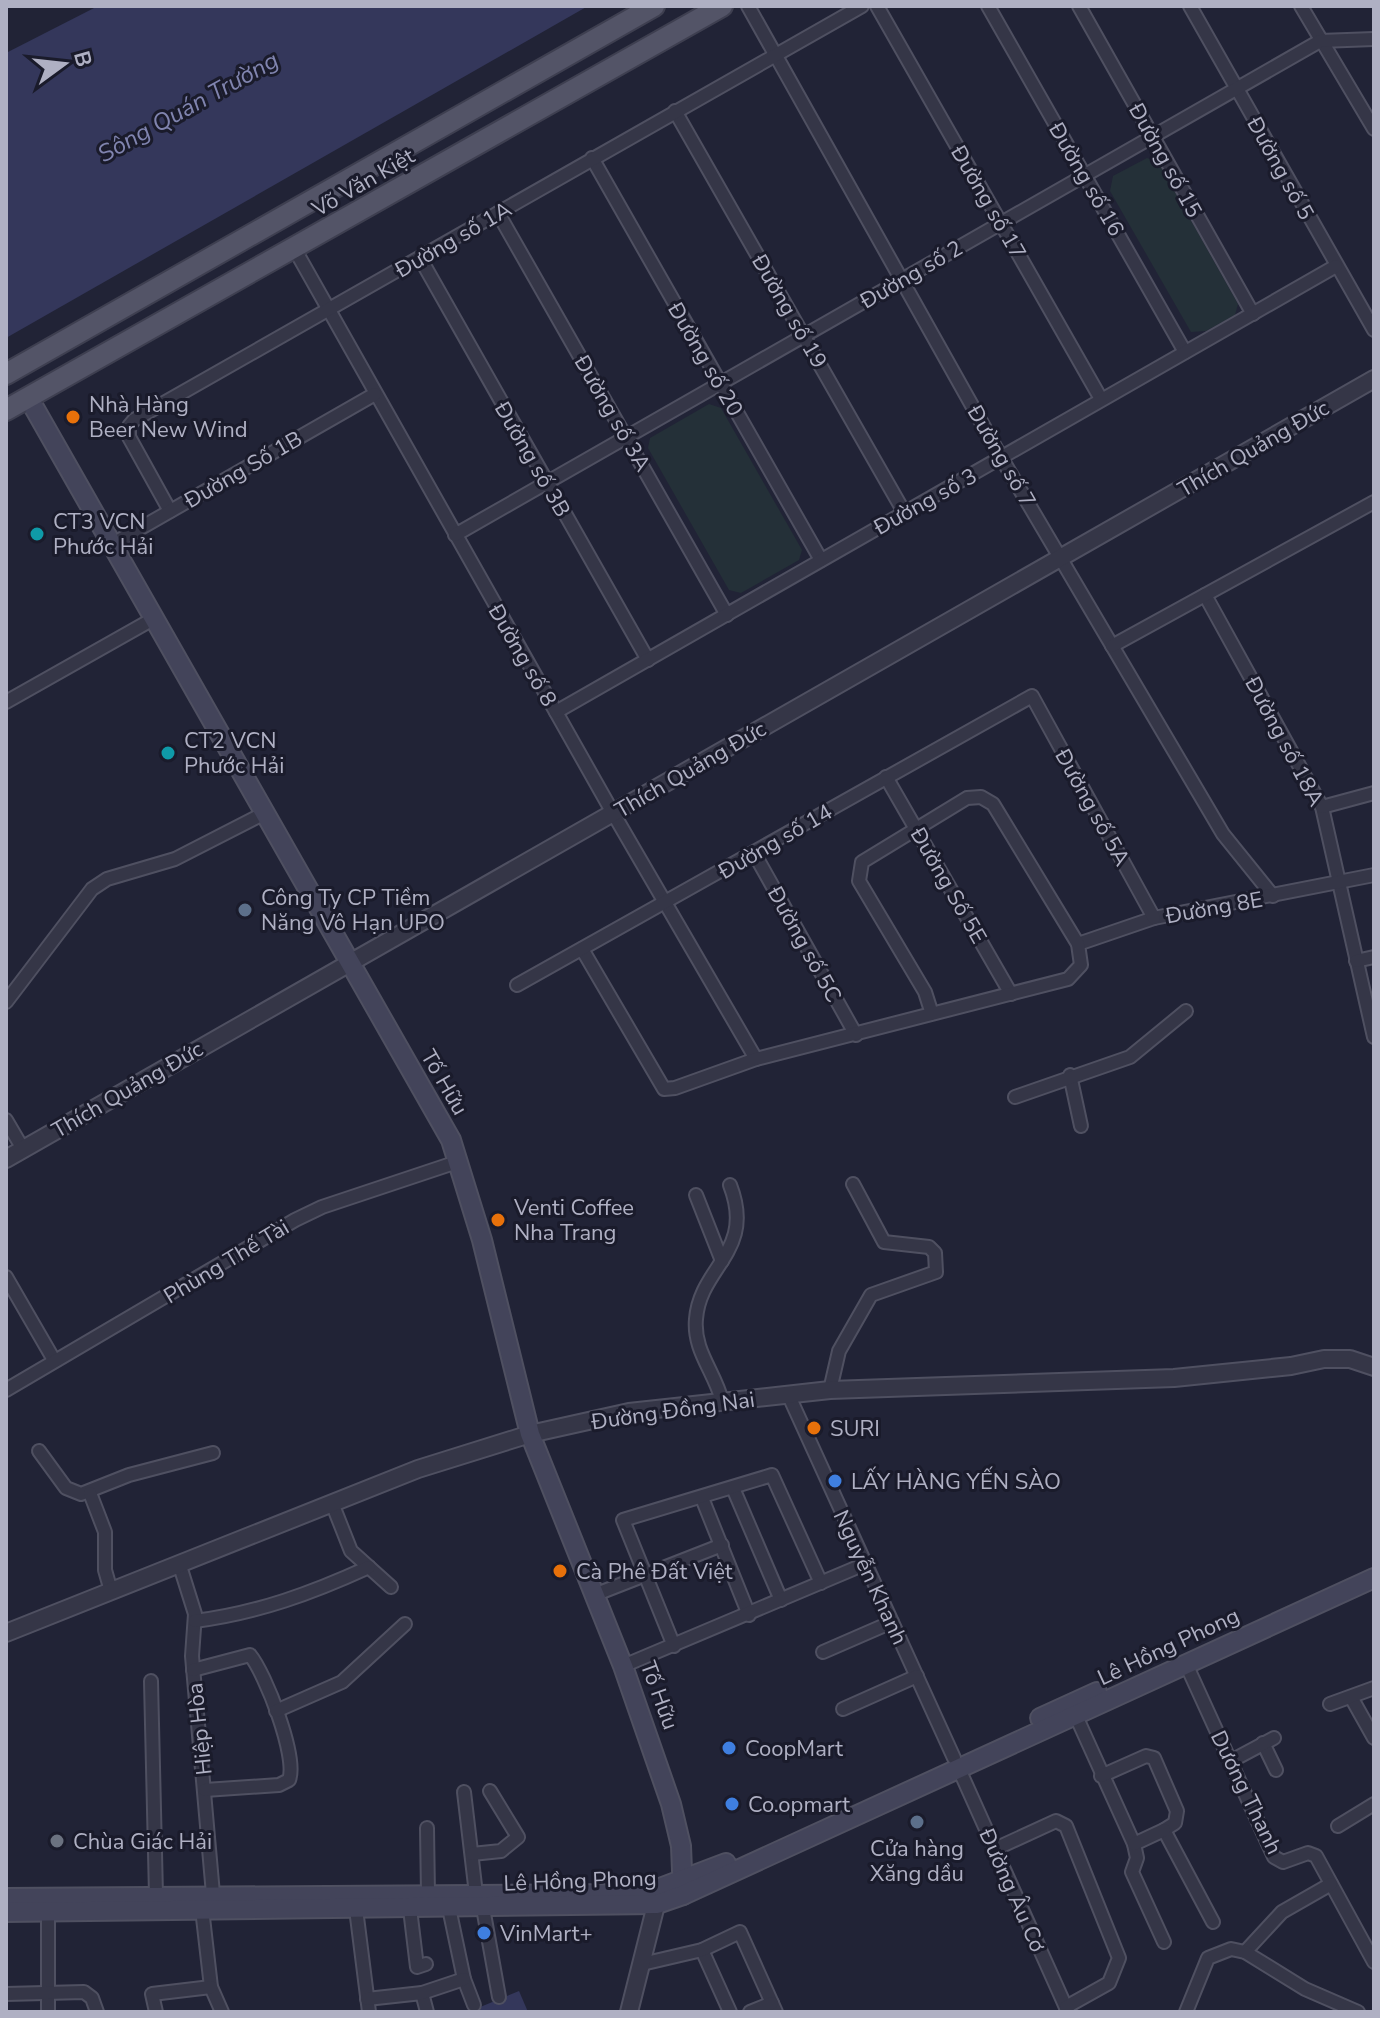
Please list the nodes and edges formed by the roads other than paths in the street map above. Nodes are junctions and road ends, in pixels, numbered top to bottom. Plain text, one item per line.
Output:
1 (654, 6) edge
2 (722, 6) edge
3 (748, 6) edge
4 (862, 6) edge
5 (877, 6) edge
6 (988, 6) edge
7 (1079, 6) edge
8 (1190, 6) edge
9 (1301, 6) edge
10 (1374, 39) edge
11 (1320, 41) junction
12 (776, 54) junction
13 (1236, 88) junction
14 (675, 111) junction
15 (1374, 129) edge
16 (1152, 136) junction
17 (592, 158) junction
18 (1085, 175) junction
19 (498, 213) junction
20 (1000, 222) junction
21 (294, 248) junction
22 (420, 258) junction
23 (1336, 266) junction
24 (903, 278) junction
25 (329, 310) junction
26 (1253, 314) junction
27 (1374, 330) edge
28 (804, 335) junction
29 (1185, 352) junction
30 (8, 367) edge
31 (1374, 379) edge
32 (720, 382) junction
33 (375, 394) junction
34 (28, 397) junction
35 (1101, 399) junction
36 (6, 410) edge
37 (626, 436) junction
38 (1002, 459) junction
39 (546, 482) junction
40 (1374, 502) edge
41 (170, 511) junction
42 (904, 512) junction
43 (455, 535) junction
44 (111, 545) junction
45 (1062, 556) junction
46 (821, 560) junction
47 (1205, 595) junction
48 (727, 615) junction
49 (153, 619) junction
50 (1112, 646) junction
51 (648, 660) junction
52 (6, 684) edge
53 (1032, 696) joint
54 (10, 700) edge
55 (556, 712) junction
56 (886, 777) junction
57 (1374, 793) edge
58 (1322, 807) junction
59 (613, 813) junction
60 (263, 814) junction
61 (917, 828) junction
62 (754, 853) junction
63 (1374, 875) edge
64 (1338, 884) junction
65 (1273, 896) junction
66 (664, 903) junction
67 (1154, 918) junction
68 (1078, 944) junction
69 (582, 949) junction
70 (1374, 957) edge
71 (1356, 961) junction
72 (349, 962) junction
73 (517, 985) dead end
74 (1011, 994) junction
75 (6, 1002) edge
76 (1186, 1011) dead end
77 (932, 1014) junction
78 (856, 1035) junction
79 (1374, 1037) edge
80 (756, 1059) junction
81 (1070, 1075) junction
82 (1015, 1097) dead end
83 (6, 1120) edge
84 (1081, 1126) dead end
85 (23, 1149) junction
86 (6, 1159) edge
87 (460, 1161) junction
88 (853, 1184) dead end
89 (730, 1185) dead end
90 (696, 1195) dead end
91 (722, 1261) junction
92 (6, 1277) edge
93 (54, 1360) junction
94 (1374, 1367) edge
95 (6, 1390) edge
96 (830, 1390) junction
97 (789, 1396) junction
98 (722, 1401) junction
99 (530, 1434) junction
100 (39, 1451) dead end
101 (213, 1453) dead end
102 (733, 1488) junction
103 (90, 1493) junction
104 (702, 1498) junction
105 (332, 1503) junction
106 (722, 1545) junction
107 (865, 1564) junction
108 (180, 1566) junction
109 (369, 1567) junction
110 (1374, 1568) edge
111 (644, 1572) junction
112 (1374, 1578) edge
113 (821, 1583) junction
114 (391, 1587) dead end
115 (111, 1591) junction
116 (594, 1595) junction
117 (781, 1600) junction
118 (749, 1615) junction
119 (195, 1621) junction
120 (892, 1622) junction
121 (405, 1624) dead end
122 (6, 1633) edge
123 (674, 1646) junction
124 (823, 1652) dead end
125 (1184, 1659) junction
126 (623, 1666) junction
127 (193, 1670) junction
128 (917, 1676) junction
129 (151, 1681) dead end
130 (1374, 1688) edge
131 (1351, 1697) junction
132 (1330, 1704) dead end
133 (843, 1709) dead end
134 (276, 1711) junction
135 (1076, 1716) junction
136 (1374, 1738) edge
137 (1231, 1761) junction
138 (956, 1763) junction
139 (1276, 1770) dead end
140 (1101, 1776) junction
141 (205, 1790) junction
142 (490, 1791) dead end
143 (464, 1792) dead end
144 (1374, 1804) edge
145 (1338, 1826) dead end
146 (427, 1828) dead end
147 (1164, 1830) junction
148 (1134, 1844) junction
149 (995, 1849) junction
150 (472, 1854) junction
151 (1331, 1884) junction
152 (683, 1887) junction
153 (428, 1894) junction
154 (156, 1895) junction
155 (659, 1896) junction
156 (6, 1898) edge
157 (207, 1901) junction
158 (480, 1901) junction
159 (48, 1905) junction
160 (449, 1908) junction
161 (356, 1909) junction
162 (410, 1909) junction
163 (6, 1912) edge
164 (1213, 1922) dead end
165 (1164, 1942) dead end
166 (702, 1950) junction
167 (1245, 1952) junction
168 (1374, 1962) edge
169 (426, 1964) dead end
170 (642, 1964) junction
171 (464, 1979) junction
172 (211, 1987) junction
173 (50, 1992) junction
174 (422, 1993) junction
175 (6, 1994) edge
176 (499, 1997) dead end
177 (368, 2005) edge
178 (474, 2005) dead end
179 (774, 2007) edge
180 (1067, 2009) edge
181 (48, 2012) edge
182 (97, 2012) edge
183 (156, 2012) edge
184 (222, 2012) edge
185 (427, 2012) edge
186 (629, 2012) edge
187 (730, 2012) edge
188 (750, 2012) edge
189 (1186, 2012) edge
190 (1358, 2012) edge

1 - 30 main road, Võ Văn Kiệt
2 - 21 main road, Võ Văn Kiệt
3 - 12 street, Đường số 7
4 - 12 street, Đường số 1A
5 - 20 street, Đường số 17
6 - 18 street, Đường số 16
7 - 16 street, Đường số 15
8 - 13 street, Đường số 5
9 - 11 street
10 - 11 street, Đường số 2
11 - 13 street, Đường số 2
11 - 15 street
12 - 14 street, Đường số 1A
12 - 24 street, Đường số 7
13 - 16 street, Đường số 2
13 - 23 street, Đường số 5
14 - 17 street, Đường số 1A
14 - 28 street, Đường số 19
16 - 18 street, Đường số 2
16 - 26 street, Đường số 15
17 - 19 street, Đường số 1A
17 - 32 street, Đường số 20
18 - 20 street, Đường số 2
18 - 29 street, Đường số 16
19 - 22 street, Đường số 1A
19 - 37 street, Đường số 3A
20 - 24 street, Đường số 2
20 - 35 street, Đường số 17
21 - 25 street, Đường số 8
21 - 34 main road, Võ Văn Kiệt
22 - 25 street, Đường số 1A
22 - 39 street, Đường số 3B
23 - 26 street, Đường số 3
23 - 27 street, Đường số 5
24 - 28 street, Đường số 2
24 - 38 street, Đường số 7
25 - 33 street, Đường số 8
25 - 41 street, Đường số 1A
26 - 29 street, Đường số 3
28 - 32 street, Đường số 2
28 - 42 street, Đường số 19
29 - 35 street, Đường số 3
30 - 34 main road, Tố Hữu
31 - 45 street, Thích Quảng Đức
32 - 37 street, Đường số 2
32 - 46 street, Đường số 20
33 - 41 street, Đường Số 1B
33 - 43 street, Đường số 8
34 - 36 main road, Võ Văn Kiệt
34 - 44 main road, Tố Hữu
35 - 38 street, Đường số 3
37 - 39 street, Đường số 2
37 - 48 street, Đường số 3A
38 - 42 street, Đường số 3
38 - 45 street, Đường số 7
39 - 43 street, Đường số 2
39 - 51 street, Đường số 3B
40 - 47 street
41 - 44 street, Đường Số 1B
42 - 46 street, Đường số 3
43 - 55 street, Đường số 8
44 - 49 main road, Tố Hữu
45 - 50 street, Đường số 7
45 - 59 street, Thích Quảng Đức
46 - 48 street, Đường số 3
47 - 50 street
47 - 58 street, Đường số 18A
48 - 51 street, Đường số 3
49 - 54 street
49 - 60 main road, Tố Hữu
50 - 65 street, Đường số 7
51 - 55 street, Đường số 3
52 - 54 street
53 - 56 street, Đường số 14
53 - 67 street, Đường số 5A
55 - 59 street, Đường số 8
56 - 61 street, Đường Số 5E
56 - 62 street, Đường số 14
57 - 58 street
58 - 64 street, Đường số 18A
59 - 66 street, Đường số 8
59 - 72 street, Thích Quảng Đức
60 - 72 main road, Tố Hữu
60 - 75 street
61 - 68 street
61 - 74 street, Đường Số 5E
61 - 77 street
62 - 66 street, Đường số 14
62 - 78 street, Đường số 5C
63 - 64 street, Đường 8E
64 - 65 street, Đường 8E
64 - 71 street, Đường số 18A
65 - 67 street, Đường 8E
66 - 69 street, Đường số 14
66 - 80 street, Đường số 8
67 - 68 street, Đường 8E
68 - 74 street
69 - 73 street, Đường số 14
69 - 80 street
70 - 71 street
71 - 79 street, Đường số 18A
72 - 85 street, Thích Quảng Đức
72 - 87 main road, Tố Hữu
74 - 77 street
76 - 81 street
77 - 78 street
78 - 80 street
81 - 82 street
81 - 84 street
83 - 85 street
85 - 86 street, Thích Quảng Đức
87 - 93 street, Phùng Thế Tài
87 - 99 main road, Tố Hữu
88 - 96 street
89 - 91 street
90 - 91 street
91 - 98 street
92 - 93 street
93 - 95 street, Phùng Thế Tài
94 - 96 street, Đường Đồng Nai
96 - 97 street, Đường Đồng Nai
97 - 98 street, Đường Đồng Nai
97 - 107 street, Nguyễn Khanh
98 - 99 street, Đường Đồng Nai
99 - 105 street, Đường Đồng Nai
99 - 116 main road, Tố Hữu
100 - 103 street
101 - 103 street
102 - 104 street
102 - 113 street
102 - 117 street
103 - 115 street
104 - 106 street
104 - 111 street
105 - 108 street, Đường Đồng Nai
105 - 109 street
106 - 111 street
106 - 118 street
107 - 113 street
107 - 120 street, Nguyễn Khanh
108 - 115 street, Đường Đồng Nai
108 - 119 street, Hiệp Hòa
109 - 114 street
109 - 119 street
110 - 125 main road, Lê Hồng Phong
111 - 116 street
111 - 123 street
112 - 125 main road, Lê Hồng Phong
113 - 117 street
115 - 122 street, Đường Đồng Nai
116 - 126 main road, Tố Hữu
117 - 118 street
118 - 123 street
119 - 127 street, Hiệp Hòa
120 - 124 street
120 - 128 street, Nguyễn Khanh
121 - 134 street
123 - 126 street
125 - 135 main road, Lê Hồng Phong
125 - 137 street, Dương Thanh
125 - 138 main road, Lê Hồng Phong
126 - 152 main road, Tố Hữu
127 - 134 street
127 - 141 street, Hiệp Hòa
128 - 133 street
128 - 138 street, Nguyễn Khanh
129 - 154 street
130 - 131 street
131 - 132 street
131 - 136 street
134 - 141 street
135 - 138 main road, Lê Hồng Phong
135 - 140 street
137 - 139 street
137 - 151 street, Dương Thanh
138 - 149 street, Đường Âu Cơ
138 - 152 main road, Lê Hồng Phong
140 - 147 street
140 - 148 street
141 - 157 street, Hiệp Hòa
142 - 150 street
143 - 150 street
144 - 145 street
146 - 153 street
147 - 148 street
147 - 164 street
148 - 165 street
149 - 180 street, Đường Âu Cơ
149 - 180 street
150 - 158 street
151 - 167 street
151 - 168 street, Dương Thanh
152 - 155 main road, Lê Hồng Phong
153 - 157 main road, Lê Hồng Phong
153 - 158 main road, Lê Hồng Phong
154 - 157 main road, Lê Hồng Phong
154 - 159 main road, Lê Hồng Phong
155 - 158 main road, Lê Hồng Phong
155 - 170 street
156 - 159 main road, Lê Hồng Phong
157 - 159 main road, Lê Hồng Phong
157 - 161 main road, Lê Hồng Phong
157 - 172 street, Hiệp Hòa
158 - 160 main road, Lê Hồng Phong
158 - 176 street
159 - 163 main road, Lê Hồng Phong
159 - 173 street
160 - 162 main road, Lê Hồng Phong
160 - 171 street
161 - 162 main road, Lê Hồng Phong
161 - 177 street
162 - 169 street
166 - 170 street
166 - 179 street
166 - 187 street
167 - 189 street
167 - 190 street
170 - 186 street
171 - 174 street
171 - 178 street
172 - 183 street
172 - 184 street, Hiệp Hòa
173 - 175 street
173 - 181 street
173 - 182 street
174 - 177 street
174 - 185 street
179 - 188 street

